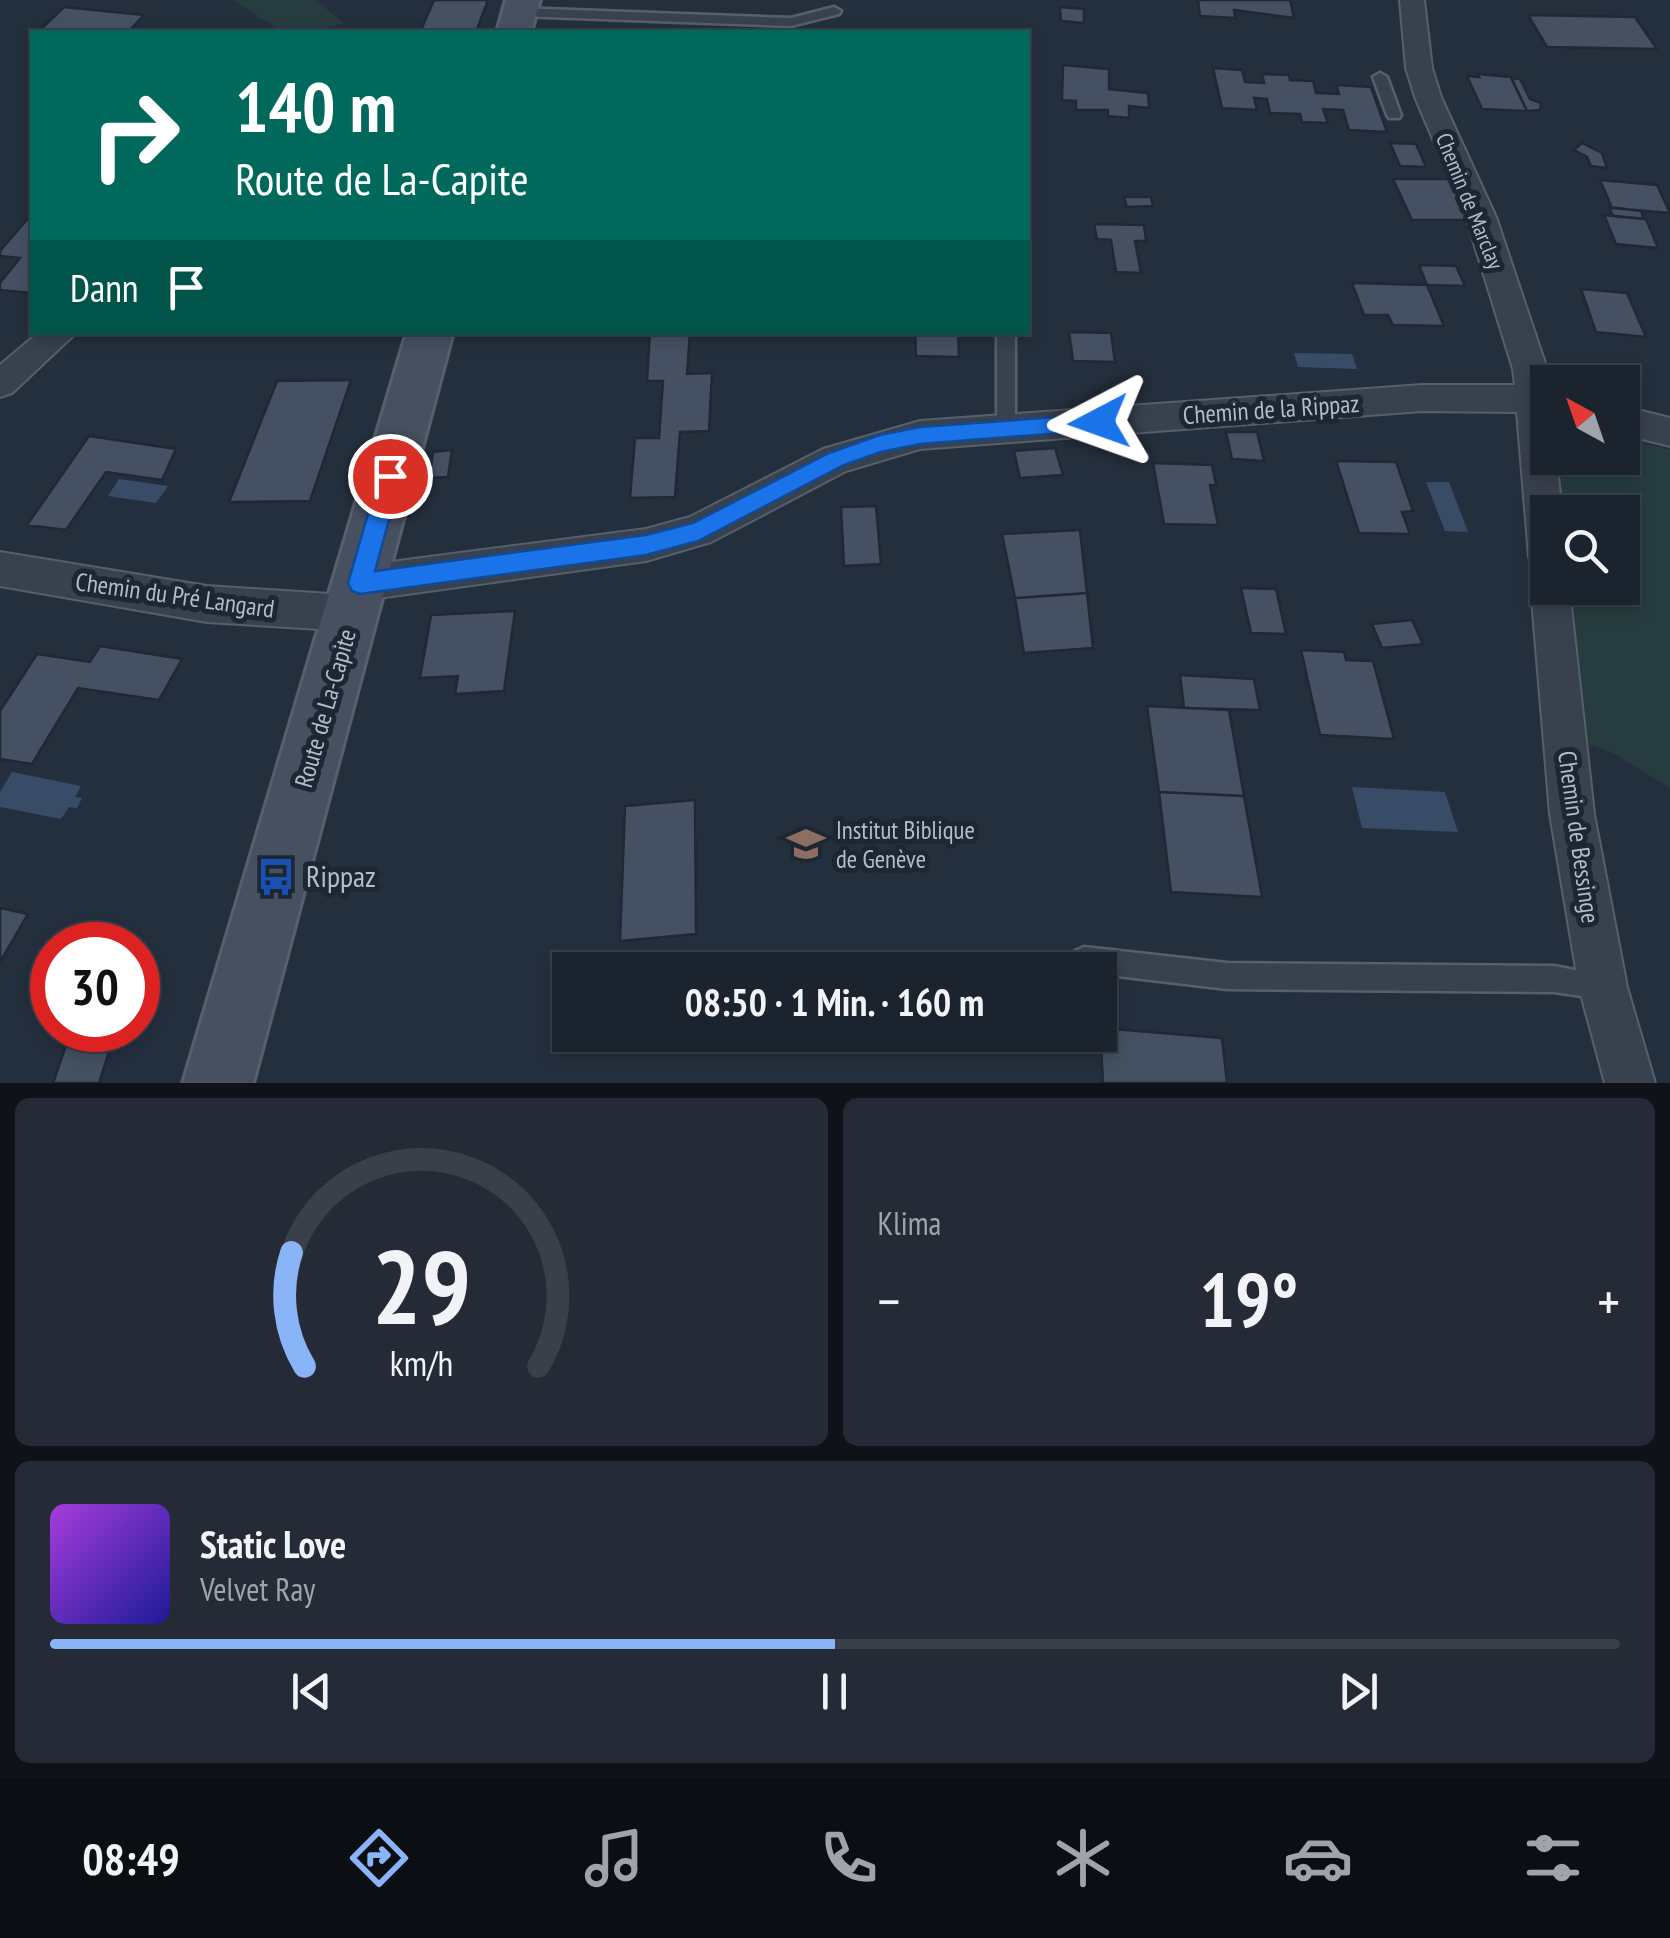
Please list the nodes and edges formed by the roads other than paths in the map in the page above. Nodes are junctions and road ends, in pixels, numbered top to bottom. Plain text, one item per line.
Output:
1 (1412, 0) edge
2 (834, 11) dead end
3 (518, 18) edge
4 (674, 30) edge
5 (1380, 77) dead end
6 (1394, 116) dead end
7 (57, 335) edge
8 (429, 335) edge
9 (1006, 335) edge
10 (1530, 369) edge
11 (0, 384) edge
12 (1530, 401) edge
13 (1640, 424) edge
14 (1006, 429) junction
15 (1670, 432) edge
16 (0, 568) edge
17 (356, 598) junction
18 (1552, 605) edge
19 (1117, 964) edge
20 (1604, 987) junction
21 (218, 1083) edge
22 (1630, 1083) edge

1 - 10 street, Chemin de Marclay
2 - 3 lane
3 - 4 lane
5 - 6 lane
7 - 11 street
8 - 17 street, Route de La-Capite
9 - 14 lane
12 - 14 street, Chemin de la Rippaz
13 - 15 street
14 - 17 street, Chemin de la Rippaz
16 - 17 street, Chemin du Pré Langard
17 - 21 street, Route de La-Capite
18 - 20 street, Chemin de Bessinge
19 - 20 lane
20 - 22 street, Chemin de Bessinge

